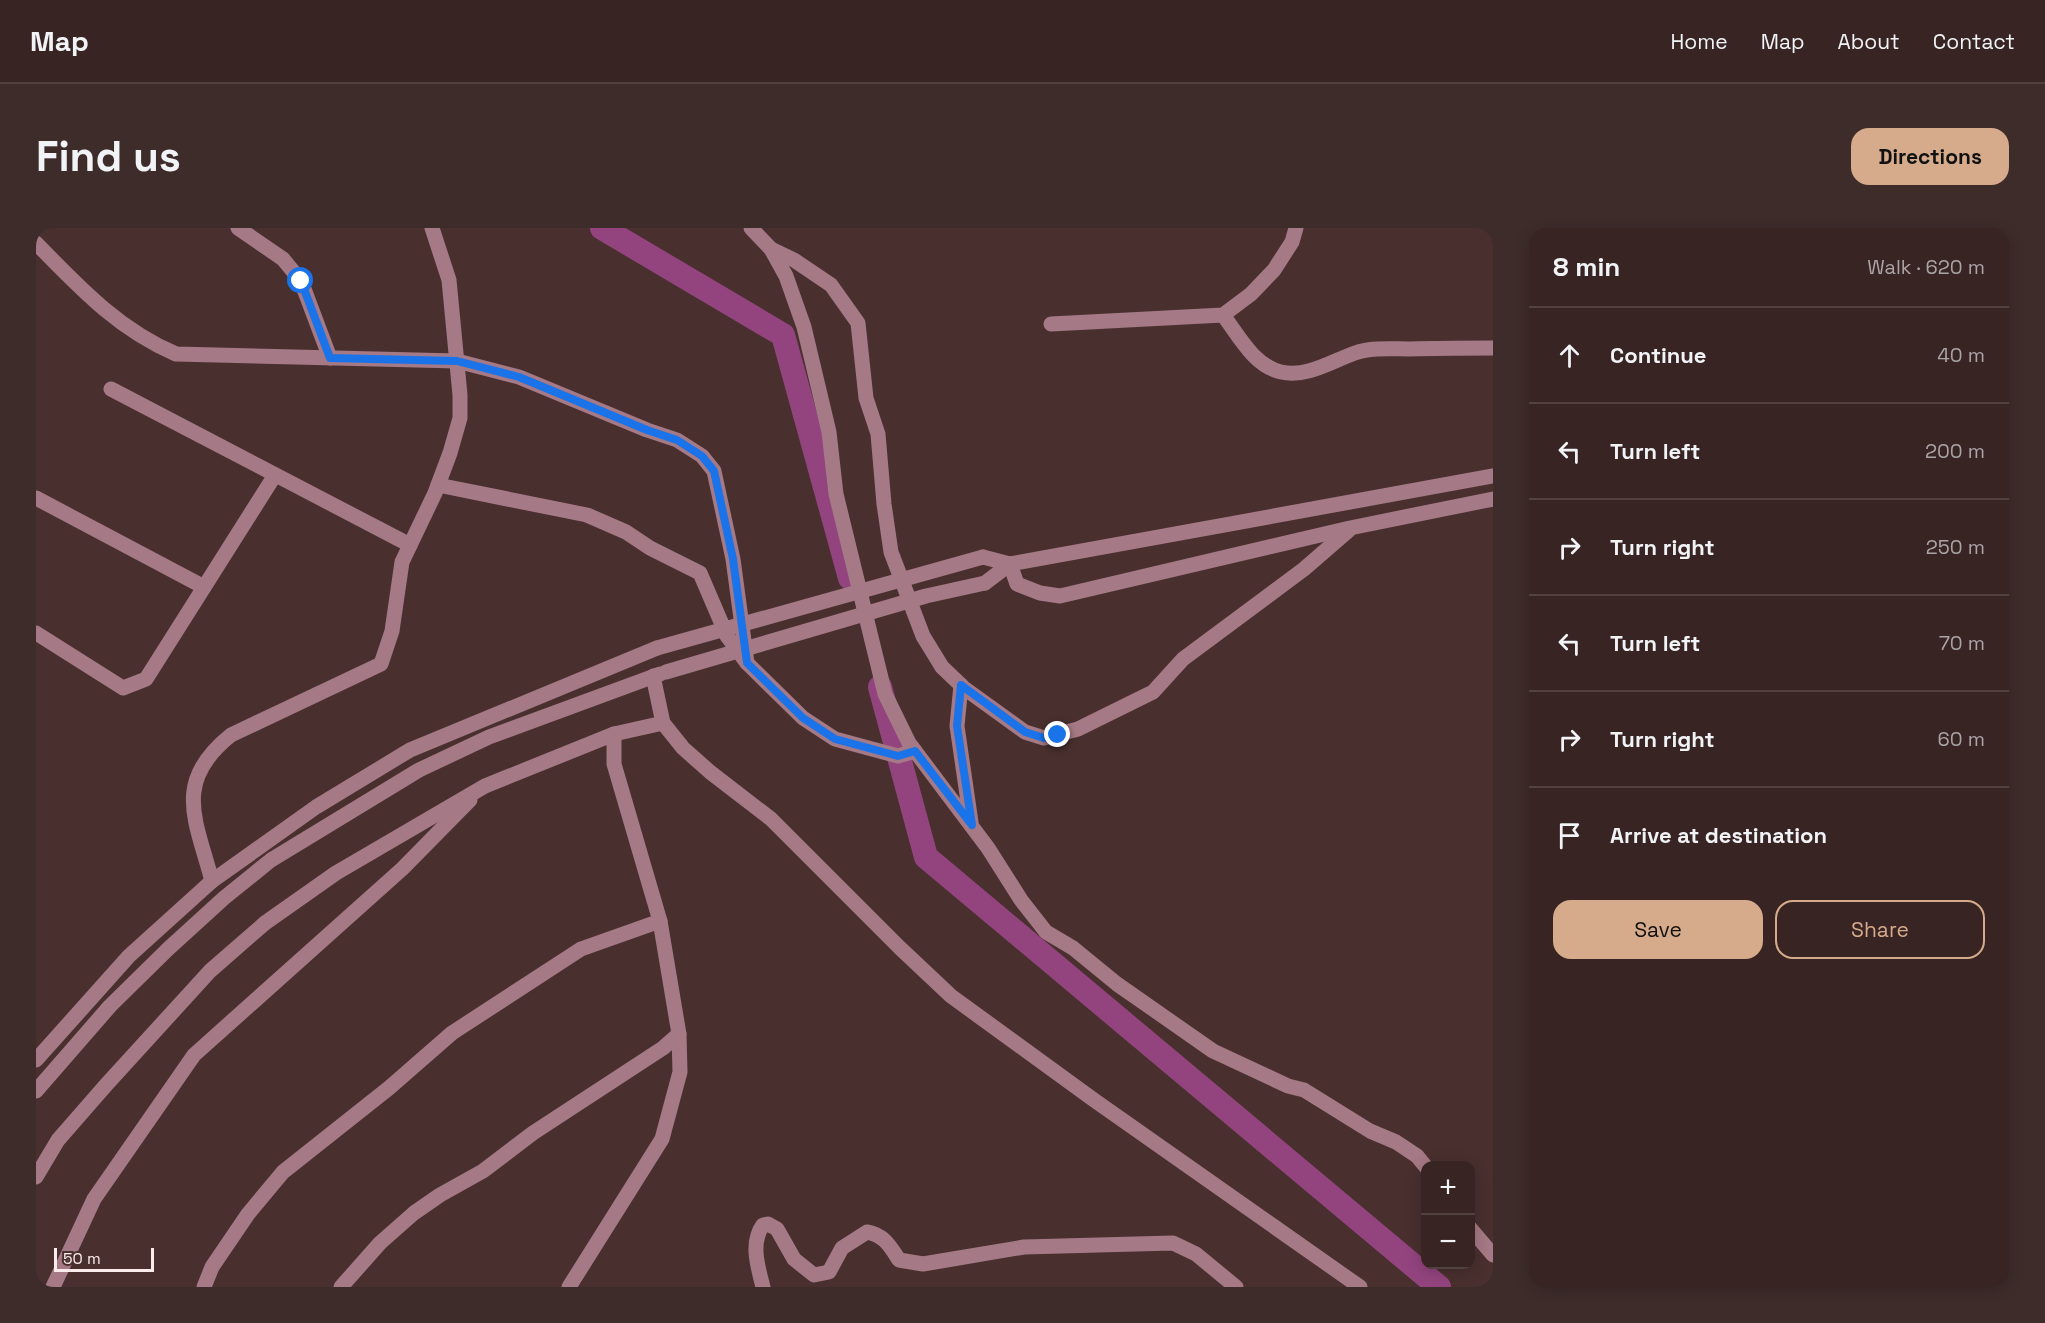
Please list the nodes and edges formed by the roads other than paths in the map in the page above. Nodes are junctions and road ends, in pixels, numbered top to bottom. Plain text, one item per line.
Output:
1 (238, 228) edge
2 (432, 228) edge
3 (752, 228) edge
4 (1296, 228) edge
5 (36, 243) edge
6 (771, 249) junction
7 (1223, 315) junction
8 (1051, 324) dead end
9 (1493, 348) edge
10 (330, 358) junction
11 (457, 361) junction
12 (111, 389) dead end
13 (275, 474) junction
14 (1493, 477) edge
15 (438, 485) junction
16 (36, 498) edge
17 (1493, 499) edge
18 (1350, 528) junction
19 (410, 544) junction
20 (1010, 564) junction
21 (204, 587) junction
22 (36, 633) edge
23 (747, 663) junction
24 (660, 674) junction
25 (961, 685) junction
26 (663, 723) junction
27 (614, 734) junction
28 (915, 751) junction
29 (484, 786) junction
30 (972, 825) junction
31 (212, 881) junction
32 (660, 921) junction
33 (679, 1034) junction
34 (36, 1060) edge
35 (36, 1091) edge
36 (1421, 1162) edge
37 (36, 1177) edge
38 (1475, 1234) edge
39 (1493, 1255) edge
40 (53, 1287) edge
41 (204, 1287) edge
42 (341, 1287) edge
43 (569, 1287) edge
44 (763, 1287) edge
45 (1236, 1287) edge
46 (1360, 1287) edge

1 - 10 street
2 - 11 street
3 - 6 street
4 - 7 street
5 - 10 street
6 - 25 street
6 - 28 street
7 - 8 street
7 - 9 street
10 - 11 street
11 - 15 street
11 - 23 street
12 - 13 street
13 - 19 street
13 - 21 street
14 - 20 street
15 - 19 street
15 - 23 street
16 - 21 street
17 - 18 street
18 - 20 street
18 - 25 street
19 - 31 street
20 - 24 street, bridge
20 - 31 street, bridge
21 - 22 street
23 - 28 street
24 - 26 street
24 - 35 street
25 - 30 street
26 - 27 street
26 - 46 street
27 - 29 street
27 - 32 street
28 - 30 street
29 - 37 street
29 - 40 street
30 - 36 street
31 - 34 street
32 - 33 street
32 - 41 street
33 - 42 street
33 - 43 street
38 - 39 street
44 - 45 street

